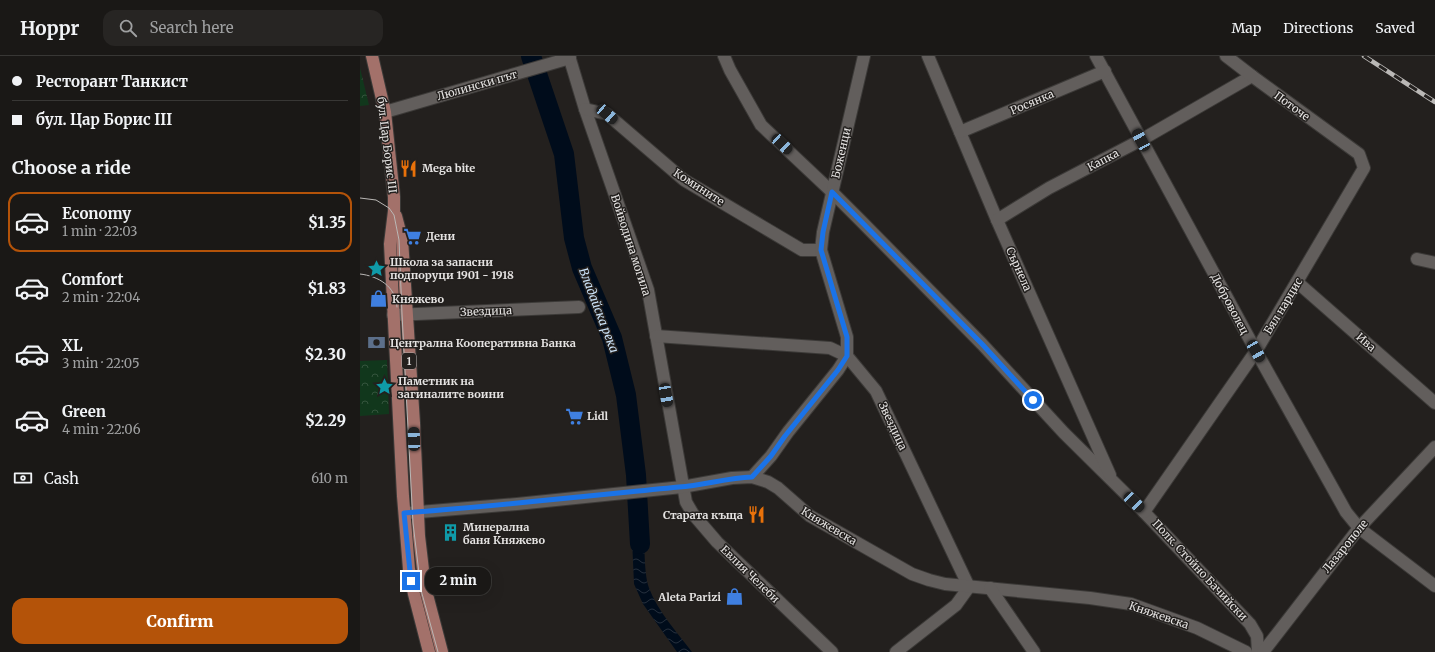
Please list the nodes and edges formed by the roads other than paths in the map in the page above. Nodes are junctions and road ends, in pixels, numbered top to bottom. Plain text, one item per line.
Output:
1 (372, 56) edge
2 (724, 56) edge
3 (864, 56) edge
4 (928, 56) edge
5 (1096, 56) edge
6 (1226, 56) edge
7 (566, 59) edge
8 (1105, 71) junction
9 (1252, 76) junction
10 (585, 108) junction
11 (385, 112) junction
12 (960, 132) junction
13 (1141, 140) junction
14 (1359, 154) joint
15 (832, 192) junction
16 (394, 211) junction
17 (997, 220) junction
18 (821, 250) junction
19 (1417, 259) dead end
20 (1435, 263) edge
21 (1297, 282) junction
22 (579, 307) dead end
23 (406, 314) junction
24 (393, 315) junction
25 (656, 336) junction
26 (1256, 351) junction
27 (847, 356) junction
28 (1435, 403) edge
29 (1435, 447) edge
30 (752, 477) junction
31 (1113, 481) junction
32 (682, 487) junction
33 (417, 512) junction
34 (1144, 512) junction
35 (404, 513) junction
36 (1359, 528) junction
37 (1435, 586) edge
38 (970, 587) junction
39 (990, 588) junction
40 (429, 652) edge
41 (442, 652) edge
42 (832, 652) edge
43 (896, 652) edge
44 (1034, 652) edge
45 (1246, 652) edge
46 (1258, 652) edge
47 (1263, 652) edge

1 - 11 main road, бул. Цар Борис III / 1
2 - 15 street, Полк. Стойно Бачийски
3 - 15 street, Боженци
4 - 12 street, Сърнела
5 - 8 street, Доброволец
6 - 9 street, Поточе
7 - 10 street, Войводина могила
7 - 11 street, Люлински път
8 - 12 street, Росянка
8 - 13 street, Доброволец
9 - 13 street, Капка
9 - 14 street, Поточе
10 - 18 street, Комините
10 - 25 street, Войводина могила
11 - 16 main road, бул. Цар Борис III / 1
12 - 17 street, Сърнела
13 - 17 street, Капка
13 - 26 street, Доброволец
14 - 21 street, Бял нарцис
15 - 18 street, Боженци
15 - 31 street, Полк. Стойно Бачийски
16 - 23 main road, бул. Цар Борис III / 1
16 - 24 main road, бул. Цар Борис III / 1
17 - 31 street, Сърнела
18 - 27 street, Боженци
19 - 20 street
21 - 26 street, Бял нарцис
21 - 28 street, Ива
22 - 23 street, Звездица
23 - 24 street, Звездица
23 - 33 main road, бул. Цар Борис III / 1
24 - 35 main road, бул. Цар Борис III / 1
25 - 27 street, Звездица
25 - 32 street, Войводина могила
26 - 34 street, Бял нарцис
26 - 36 street, Доброволец
27 - 30 street
27 - 38 street, Звездица
29 - 36 street, Лазарополе
30 - 32 street, Княжевска
30 - 38 street, Княжевска
31 - 34 street, Полк. Стойно Бачийски
32 - 33 street, Княжевска
32 - 42 street, Евлия Челеби
33 - 35 street, Княжевска
33 - 41 main road, бул. Цар Борис III / 1
34 - 46 street, Полк. Стойно Бачийски
35 - 40 main road, бул. Цар Борис III / 1
36 - 37 street, Доброволец
36 - 47 street, Лазарополе
38 - 39 street, Княжевска
38 - 43 street
39 - 44 street
39 - 45 street, Княжевска

